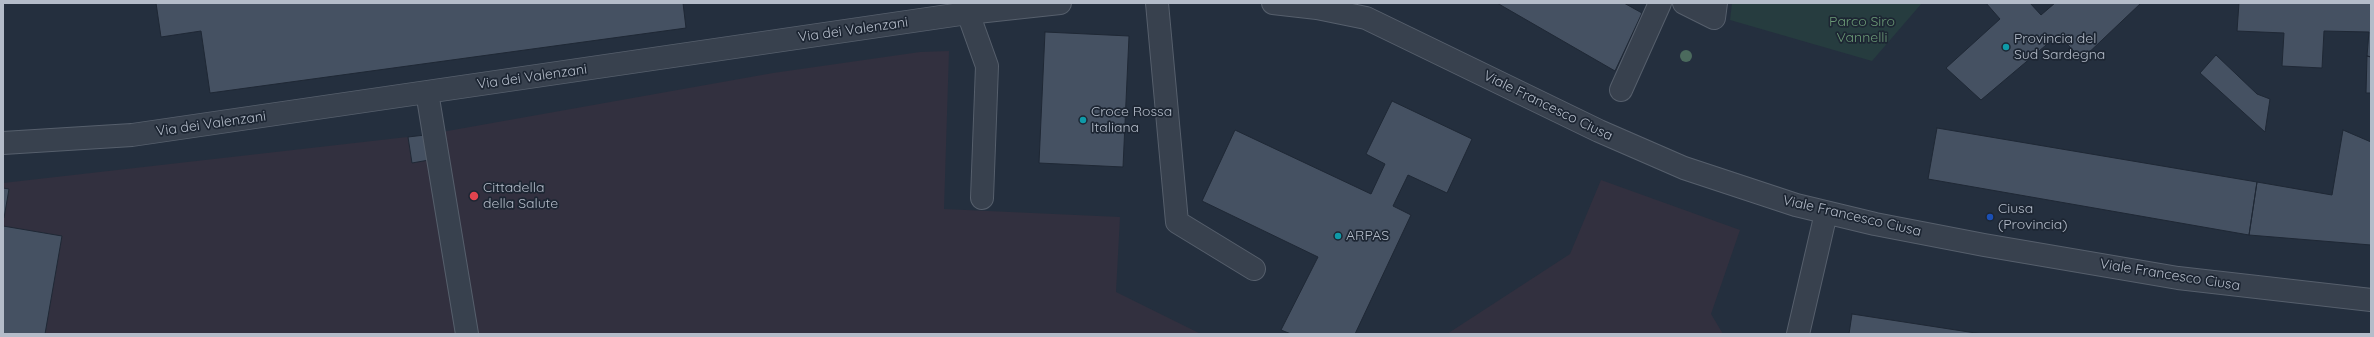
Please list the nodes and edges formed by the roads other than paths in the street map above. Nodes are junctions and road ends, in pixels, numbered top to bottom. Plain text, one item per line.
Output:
1 (1004, 3) edge
2 (1060, 3) edge
3 (1157, 3) edge
4 (1273, 3) edge
5 (1329, 3) edge
6 (1350, 3) edge
7 (1660, 3) edge
8 (1684, 3) edge
9 (1716, 3) edge
10 (968, 13) junction
11 (1366, 18) junction
12 (1621, 90) dead end
13 (427, 92) junction
14 (3, 142) edge
15 (982, 198) dead end
16 (1826, 213) junction
17 (1254, 269) dead end
18 (2371, 300) edge
19 (467, 334) edge
20 (1798, 334) edge

1 - 10 street
2 - 10 street, Via dei Valenzani
3 - 17 street
4 - 11 street, Viale Francesco Ciusa
5 - 11 street
6 - 11 street, Viale Francesco Ciusa
7 - 12 street
8 - 9 street
10 - 13 street, Via dei Valenzani
10 - 15 street
11 - 16 street, Viale Francesco Ciusa
13 - 14 street, Via dei Valenzani
13 - 19 street
16 - 18 street, Viale Francesco Ciusa
16 - 20 street

